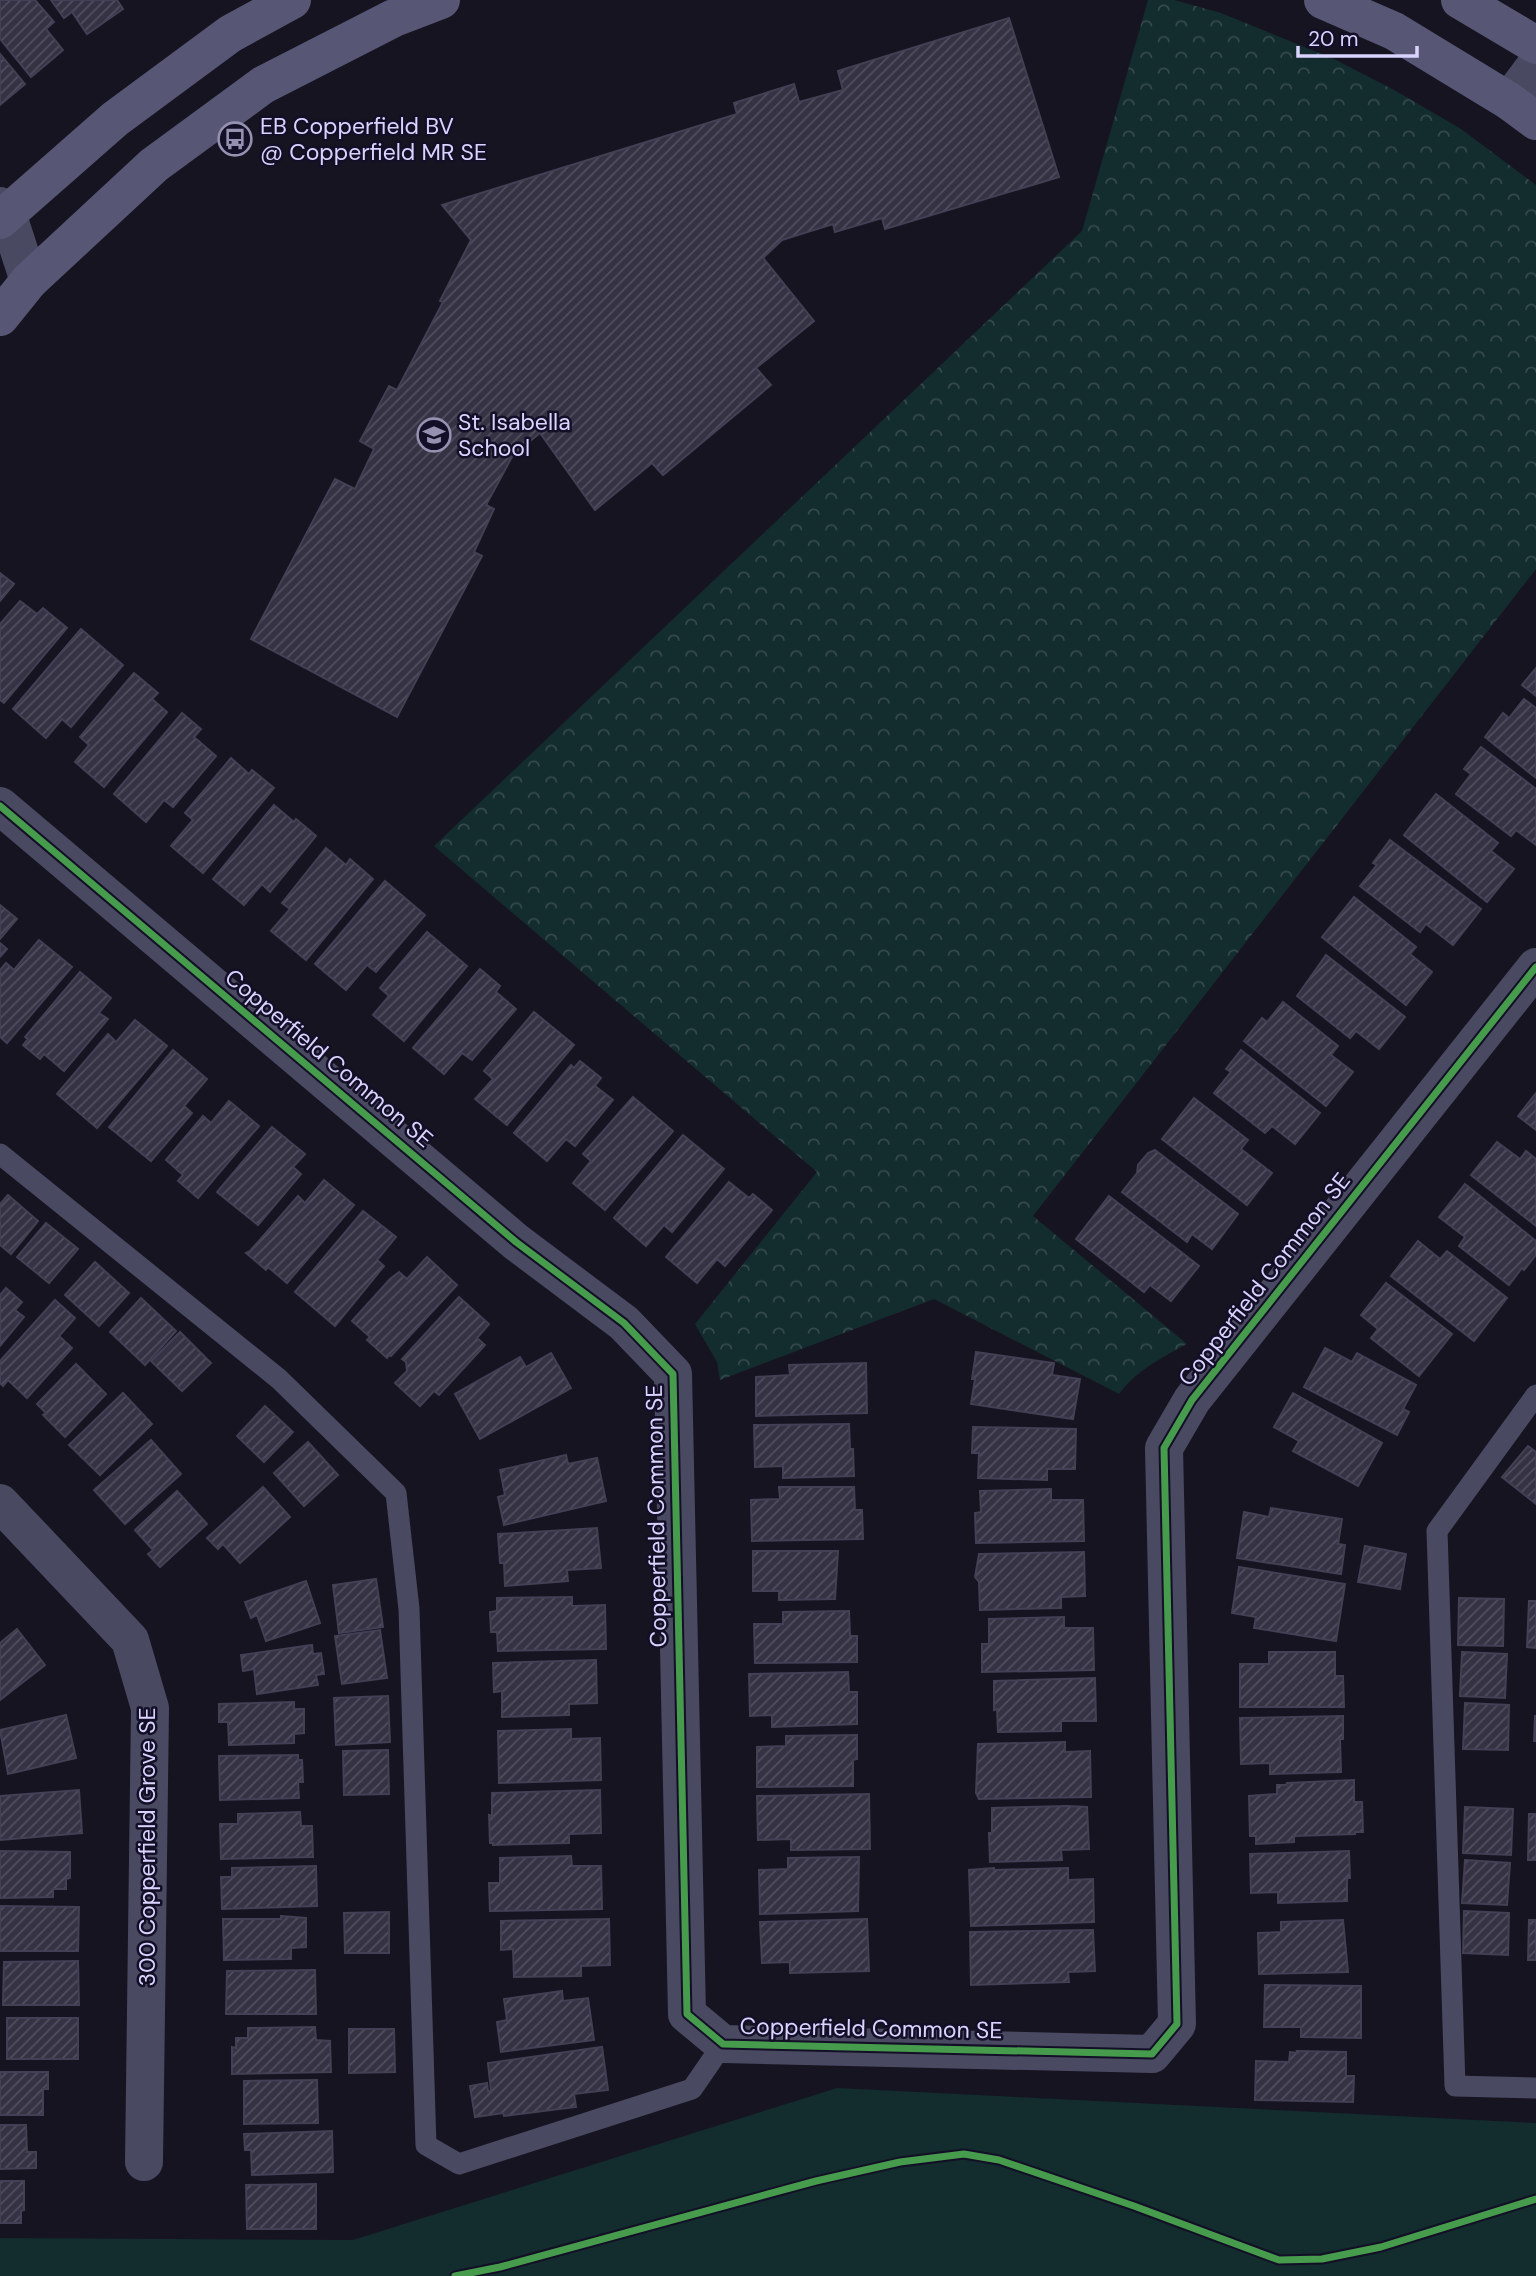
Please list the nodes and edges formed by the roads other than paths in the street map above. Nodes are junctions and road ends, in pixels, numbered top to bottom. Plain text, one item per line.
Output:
1 (292, 0) edge
2 (441, 0) edge
3 (1323, 0) edge
4 (1460, 0) edge
5 (1536, 45) edge
6 (1536, 65) edge
7 (1523, 111) edge
8 (2, 213) edge
9 (14, 274) edge
10 (0, 317) edge
11 (0, 806) edge
12 (1536, 967) edge
13 (0, 1154) edge
14 (1536, 1395) edge
15 (0, 1503) edge
16 (723, 2044) junction
17 (1536, 2088) edge
18 (144, 2162) dead end

1 - 8 street
2 - 9 street
3 - 7 street
4 - 5 street
6 - 7 street
8 - 9 street
9 - 10 street
11 - 16 street, Copperfield Common SE
12 - 16 street, Copperfield Common SE
13 - 16 lane
14 - 17 lane
15 - 18 street, 300 Copperfield Grove SE

